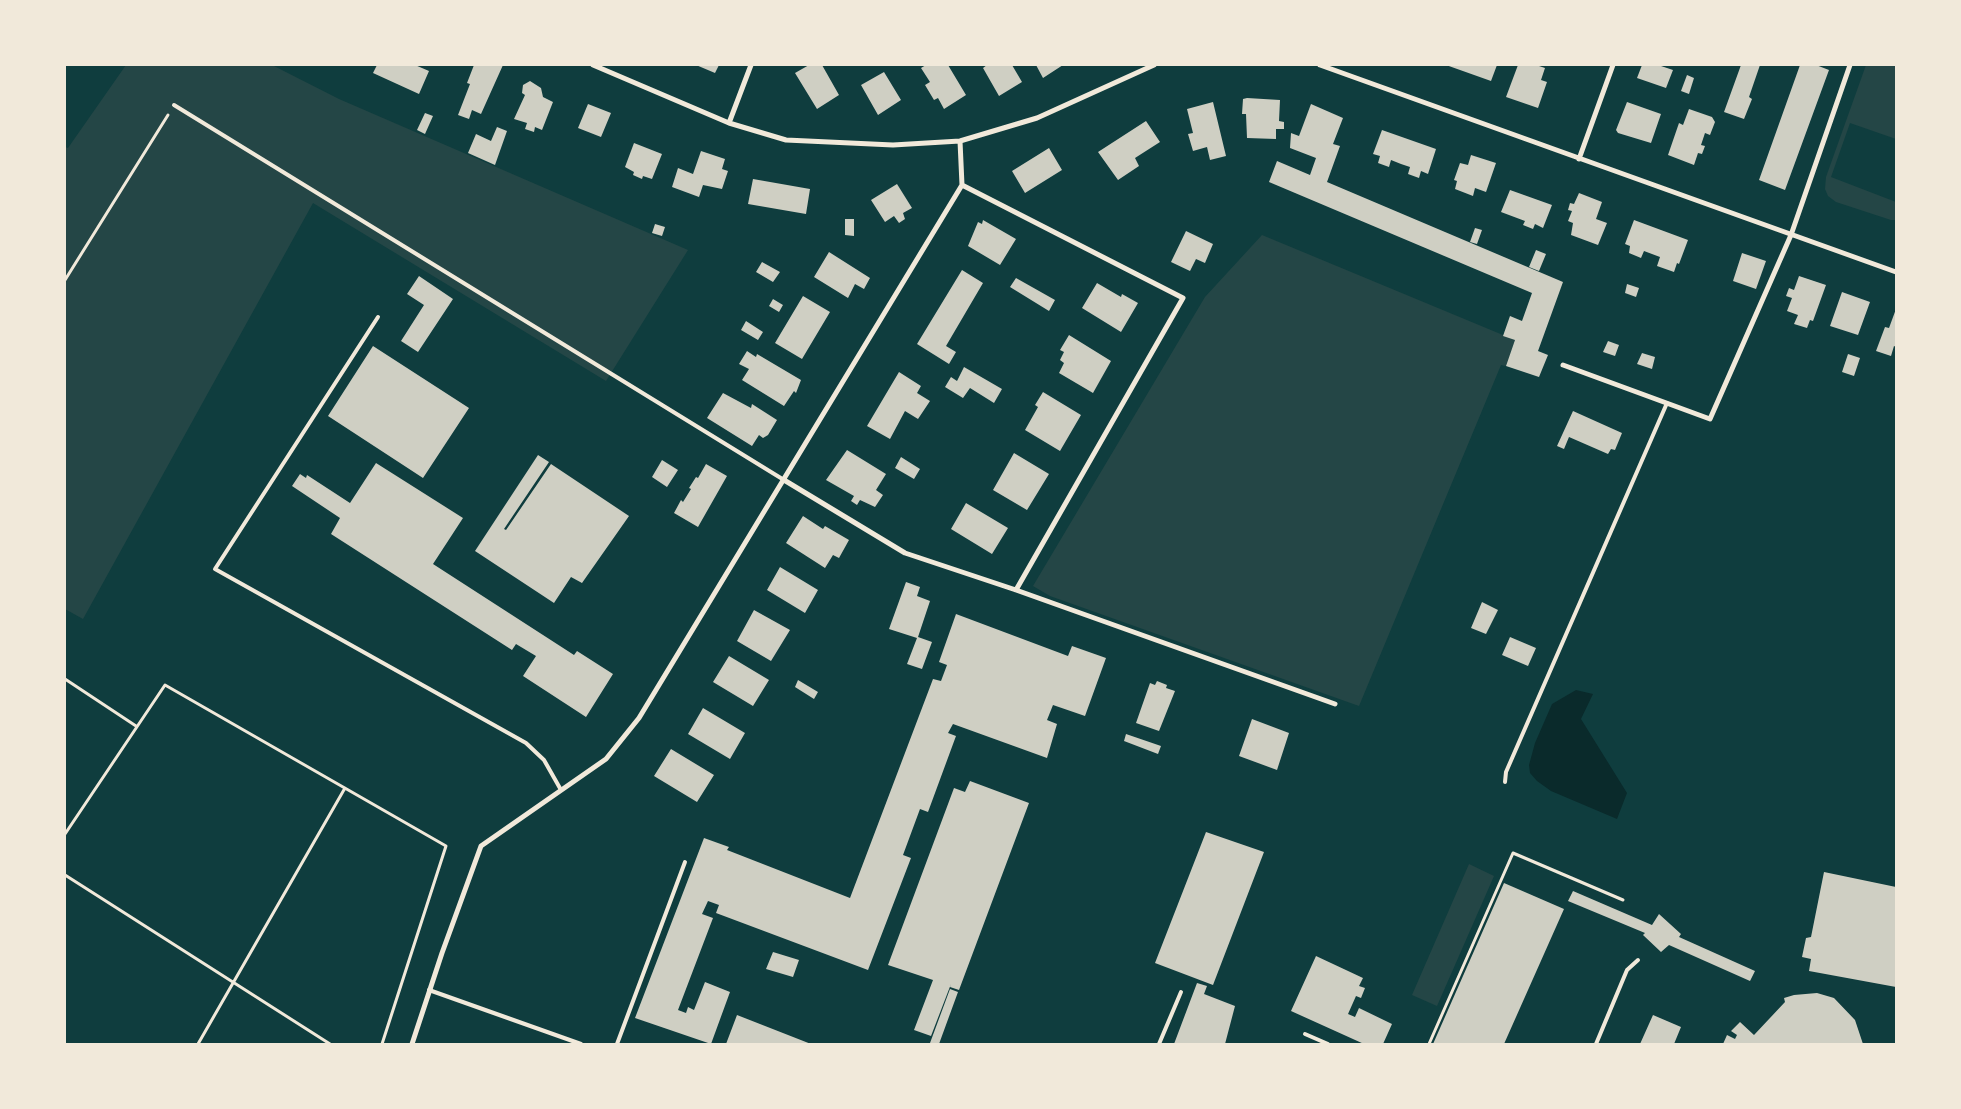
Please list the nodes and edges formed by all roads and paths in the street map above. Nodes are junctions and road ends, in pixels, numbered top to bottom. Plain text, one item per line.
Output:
1 (593, 65) edge
2 (752, 65) edge
3 (1154, 65) edge
4 (1320, 65) edge
5 (1613, 65) edge
6 (1850, 65) edge
7 (174, 105) joint
8 (730, 123) junction
9 (960, 140) junction
10 (1579, 159) junction
11 (962, 185) junction
12 (1791, 235) junction
13 (1896, 264) edge
14 (1895, 272) edge
15 (65, 280) edge
16 (378, 317) dead end
17 (1563, 365) dead end
18 (1667, 404) junction
19 (784, 480) junction
20 (1016, 590) junction
21 (65, 679) edge
22 (1335, 704) dead end
23 (136, 726) junction
24 (1505, 782) dead end
25 (345, 788) junction
26 (561, 790) junction
27 (65, 834) edge
28 (684, 862) dead end
29 (65, 875) edge
30 (1623, 900) dead end
31 (1638, 960) dead end
32 (235, 983) junction
33 (429, 990) junction
34 (1181, 992) dead end
35 (1305, 1034) dead end
36 (198, 1044) edge
37 (330, 1044) edge
38 (382, 1044) edge
39 (412, 1044) edge
40 (581, 1044) edge
41 (617, 1044) edge
42 (1159, 1044) edge
43 (1328, 1044) edge
44 (1429, 1044) edge
45 (1596, 1044) edge

1 - 8 street
2 - 8 street
3 - 9 street
4 - 10 street
5 - 10 street
6 - 12 street
7 - 15 path
7 - 19 lane
8 - 9 street
9 - 11 street
10 - 12 street
11 - 19 street
11 - 20 street
12 - 14 street
12 - 18 street
13 - 14 street
16 - 26 lane
17 - 18 street
18 - 24 lane
19 - 20 street
19 - 26 street
20 - 22 street
21 - 23 path
23 - 25 path
23 - 27 path
25 - 32 path
25 - 38 path
26 - 33 street
28 - 41 lane
29 - 32 path
30 - 44 path
31 - 45 lane
32 - 36 path
32 - 37 path
33 - 39 street
33 - 40 lane
34 - 42 lane
35 - 43 lane

